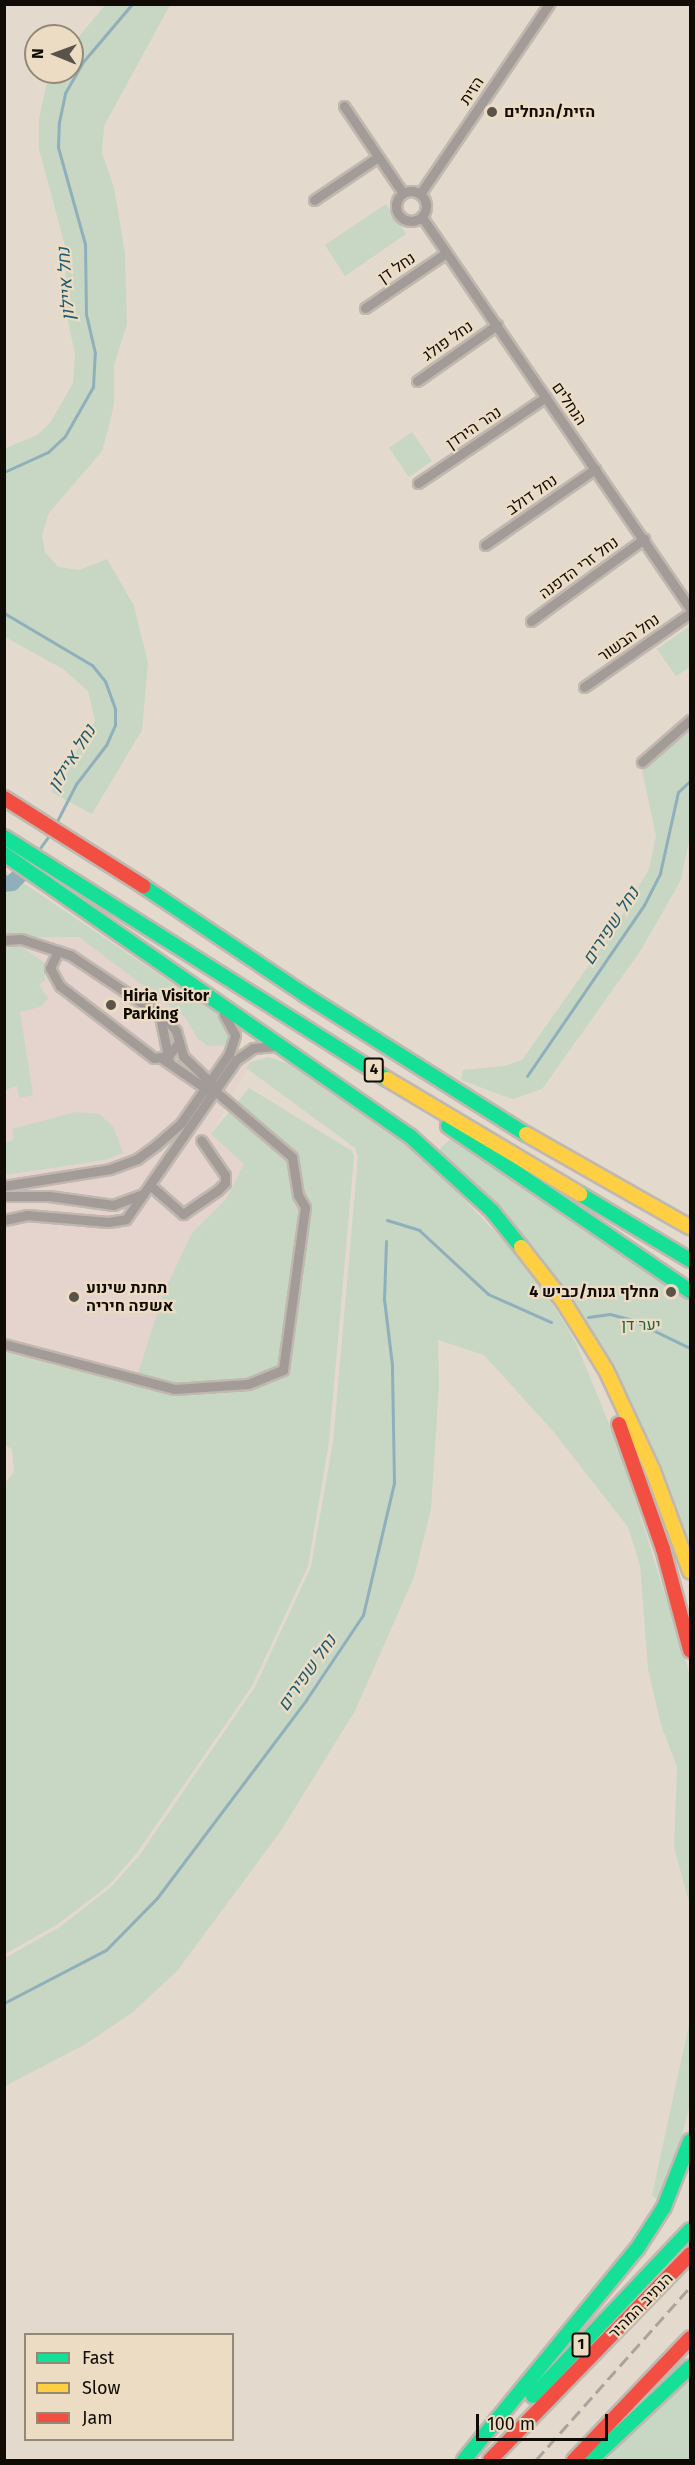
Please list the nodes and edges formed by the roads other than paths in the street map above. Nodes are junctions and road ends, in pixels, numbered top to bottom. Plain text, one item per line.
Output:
1 (549, 4) edge
2 (344, 106) dead end
3 (378, 157) junction
4 (403, 193) junction
5 (420, 194) junction
6 (314, 200) dead end
7 (422, 217) junction
8 (446, 253) junction
9 (365, 308) dead end
10 (496, 325) junction
11 (417, 381) dead end
12 (546, 397) junction
13 (595, 469) junction
14 (418, 483) dead end
15 (644, 540) junction
16 (485, 545) dead end
17 (690, 608) edge
18 (690, 613) edge
19 (531, 621) dead end
20 (584, 687) dead end
21 (690, 720) edge
22 (642, 762) dead end
23 (4, 798) edge
24 (7, 839) edge
25 (4, 854) edge
26 (4, 940) edge
27 (57, 951) junction
28 (189, 981) junction
29 (160, 1016) junction
30 (318, 1038) junction
31 (177, 1045) junction
32 (298, 1055) junction
33 (167, 1060) junction
34 (211, 1081) junction
35 (205, 1089) junction
36 (215, 1091) junction
37 (201, 1140) dead end
38 (4, 1186) edge
39 (150, 1187) junction
40 (4, 1196) edge
41 (4, 1220) edge
42 (690, 1227) edge
43 (690, 1260) edge
44 (690, 1291) edge
45 (564, 1302) junction
46 (4, 1344) edge
47 (690, 1571) edge
48 (690, 1650) edge
49 (690, 2141) edge
50 (690, 2230) edge
51 (690, 2254) edge
52 (690, 2338) edge
53 (690, 2367) edge
54 (464, 2460) edge
55 (471, 2460) edge
56 (490, 2460) edge
57 (574, 2460) edge
58 (591, 2460) edge

1 - 5 street, הזית
2 - 3 street
3 - 4 street
3 - 6 street
4 - 5 street
4 - 7 street
5 - 7 street
7 - 8 street, הנחלים
8 - 9 street, נחל דן
8 - 10 street, הנחלים
10 - 11 street, נחל פולג
10 - 12 street, הנחלים
12 - 13 street, הנחלים
12 - 14 street, נהר הירדן
13 - 15 street, הנחלים
13 - 16 street, נחל דולב
15 - 17 street, הנחלים
15 - 19 street, נחל זרי הדפנה
18 - 20 street, נחל הבשור
21 - 22 street
23 - 42 highway, 4
24 - 30 highway, 4
25 - 28 highway
26 - 27 street
27 - 29 street
27 - 33 street
28 - 32 highway
28 - 34 street
29 - 31 street
29 - 33 street
30 - 43 highway, 4
30 - 44 highway
31 - 33 street
31 - 34 street
32 - 36 street
32 - 45 highway
33 - 35 street
34 - 35 street
34 - 36 street
35 - 36 street
35 - 38 street
36 - 39 street
36 - 46 street
37 - 39 street
39 - 40 street
39 - 41 street
45 - 47 highway
45 - 48 highway
49 - 54 highway
50 - 55 highway, 1
51 - 56 highway, הנתיב המהיר / 1
52 - 57 highway
53 - 58 highway

